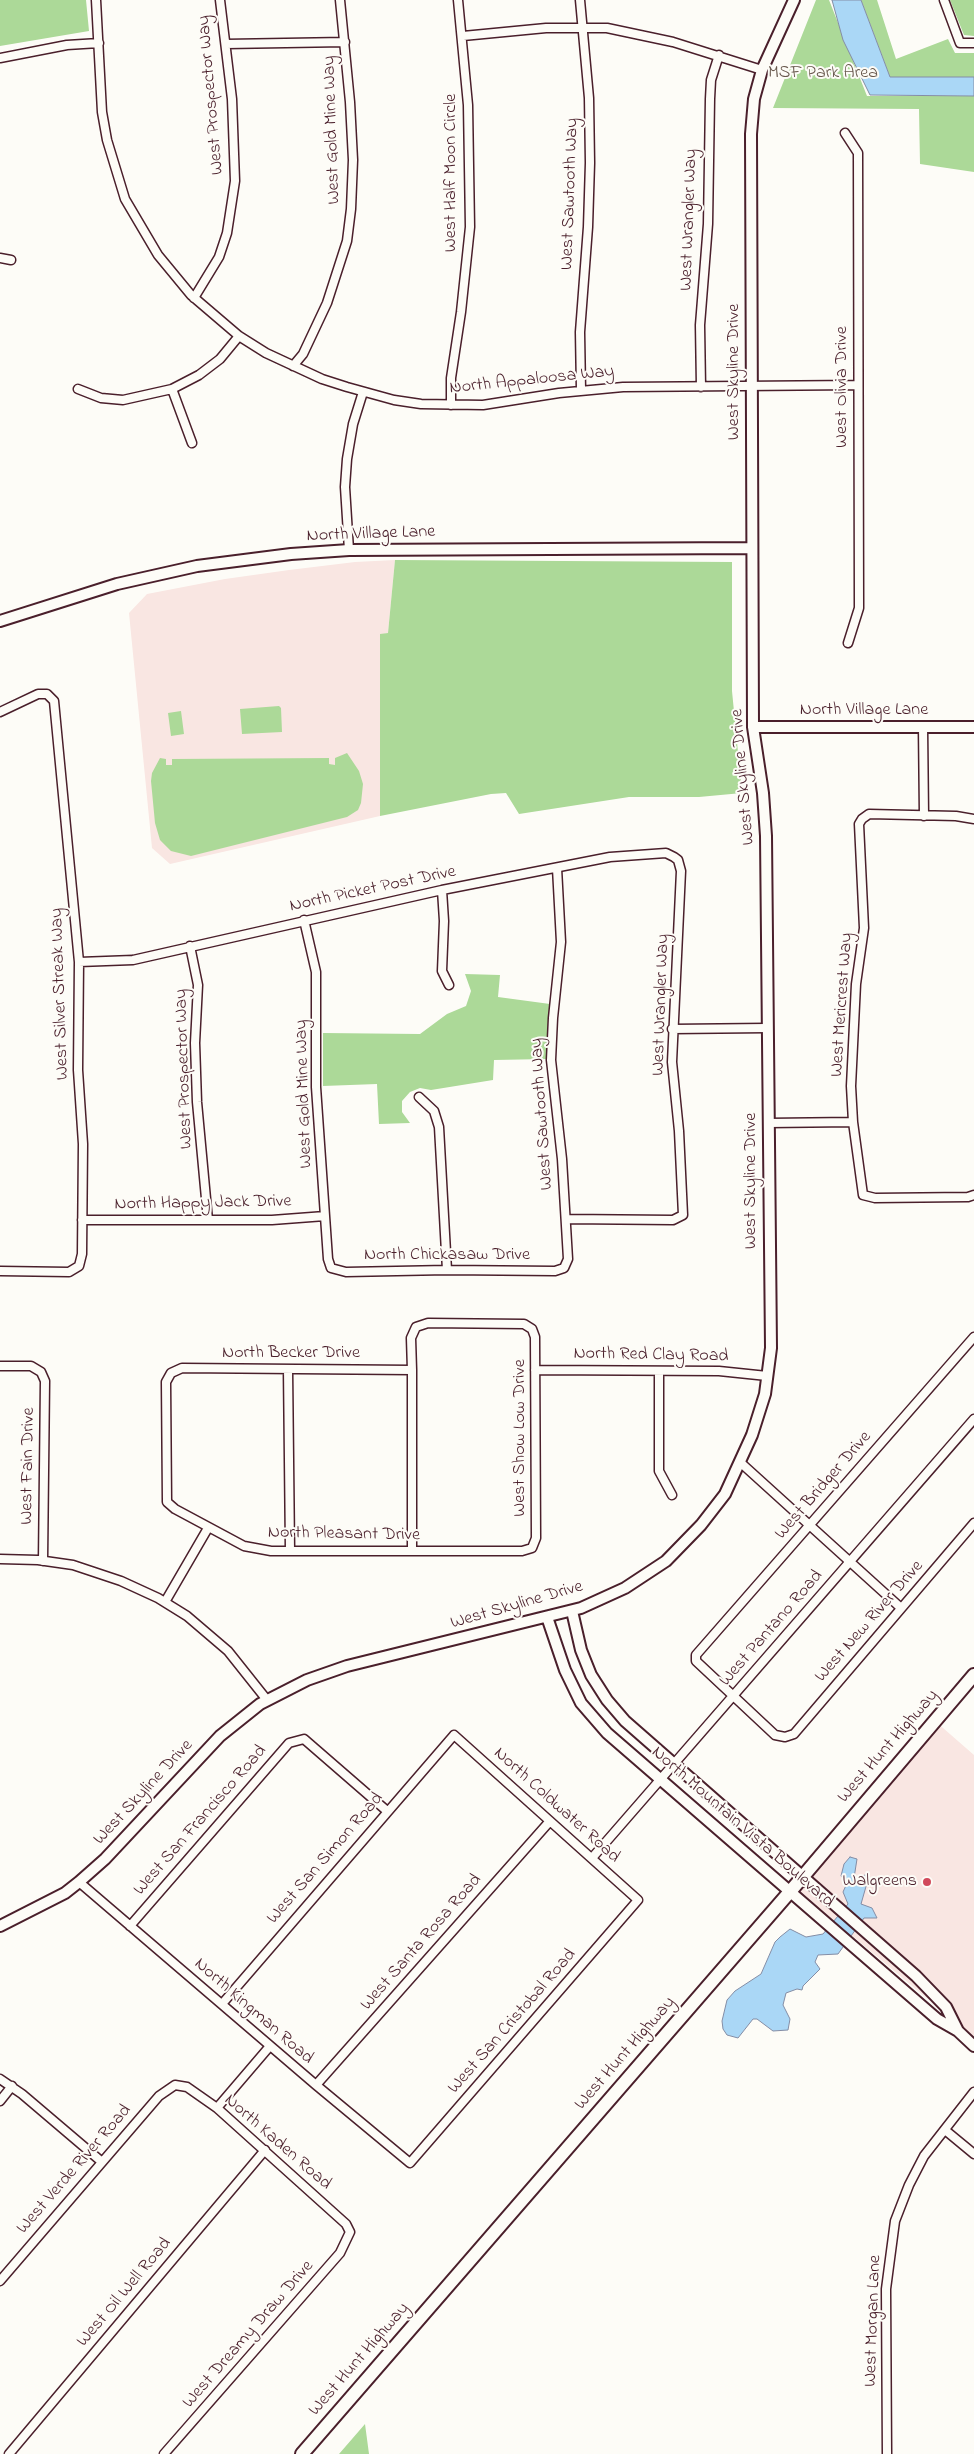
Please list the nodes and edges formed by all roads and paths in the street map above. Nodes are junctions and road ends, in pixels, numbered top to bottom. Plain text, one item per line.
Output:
1 (96, 0) edge
2 (220, 0) edge
3 (340, 0) edge
4 (458, 0) edge
5 (580, 0) edge
6 (794, 0) edge
7 (944, 0) edge
8 (583, 27) junction
9 (463, 36) junction
10 (345, 42) junction
11 (98, 43) junction
12 (974, 43) edge
13 (226, 44) junction
14 (719, 55) junction
15 (0, 58) edge
16 (762, 70) junction
17 (845, 133) dead end
18 (0, 258) edge
19 (11, 260) dead end
20 (194, 298) junction
21 (240, 336) junction
22 (293, 366) junction
23 (858, 385) junction
24 (752, 386) junction
25 (701, 387) junction
26 (78, 389) dead end
27 (172, 389) junction
28 (581, 390) junction
29 (362, 392) junction
30 (451, 405) junction
31 (192, 443) dead end
32 (752, 548) junction
33 (349, 550) junction
34 (0, 621) edge
35 (848, 643) dead end
36 (0, 712) edge
37 (753, 727) junction
38 (923, 727) junction
39 (974, 727) edge
40 (924, 816) junction
41 (974, 820) edge
42 (674, 857) joint
43 (557, 868) junction
44 (442, 890) junction
45 (304, 920) junction
46 (190, 946) junction
47 (79, 962) junction
48 (449, 986) dead end
49 (767, 1028) junction
50 (672, 1029) junction
51 (419, 1097) dead end
52 (853, 1122) junction
53 (768, 1123) junction
54 (974, 1195) edge
55 (325, 1216) junction
56 (566, 1219) junction
57 (82, 1220) junction
58 (208, 1220) junction
59 (331, 1268) joint
60 (564, 1268) joint
61 (447, 1270) junction
62 (0, 1271) edge
63 (974, 1337) edge
64 (0, 1366) edge
65 (288, 1369) junction
66 (412, 1370) junction
67 (535, 1370) junction
68 (659, 1371) junction
69 (767, 1376) junction
70 (974, 1419) edge
71 (740, 1463) junction
72 (672, 1496) dead end
73 (167, 1502) joint
74 (974, 1523) edge
75 (810, 1526) junction
76 (208, 1528) junction
77 (532, 1548) joint
78 (290, 1551) junction
79 (412, 1551) junction
80 (0, 1559) edge
81 (43, 1561) junction
82 (850, 1562) junction
83 (165, 1602) junction
84 (901, 1608) junction
85 (572, 1611) junction
86 (547, 1617) junction
87 (974, 1675) edge
88 (733, 1697) junction
89 (267, 1700) junction
90 (454, 1735) joint
91 (675, 1764) junction
92 (661, 1780) junction
93 (387, 1811) junction
94 (550, 1821) junction
95 (592, 1858) junction
96 (803, 1876) junction
97 (79, 1882) junction
98 (790, 1891) junction
99 (638, 1900) joint
100 (0, 1926) edge
101 (130, 1926) junction
102 (222, 2004) junction
103 (958, 2031) junction
104 (270, 2046) junction
105 (974, 2046) edge
106 (0, 2079) edge
107 (12, 2086) junction
108 (178, 2086) joint
109 (316, 2086) junction
110 (974, 2092) edge
111 (0, 2100) edge
112 (217, 2108) junction
113 (945, 2130) junction
114 (265, 2150) junction
115 (974, 2154) edge
116 (102, 2162) junction
117 (410, 2163) joint
118 (350, 2232) joint
119 (0, 2281) edge
120 (8, 2454) edge
121 (164, 2454) edge
122 (302, 2454) edge
123 (887, 2454) edge

1 - 11 street, North Appaloosa Way
2 - 13 street, West Prospector Way
3 - 10 street, West Gold Mine Way
4 - 9 street, West Half Moon Circle
5 - 8 street, West Sawtooth Way
6 - 16 street, West Skyline Drive
7 - 12 street
8 - 9 street
8 - 14 street
8 - 28 street, West Sawtooth Way
9 - 30 street, West Half Moon Circle
10 - 13 street
10 - 22 street, West Gold Mine Way
11 - 15 street
11 - 20 street, North Appaloosa Way
13 - 20 street, West Prospector Way
14 - 16 street
14 - 25 street, West Wrangler Way
16 - 24 street, West Skyline Drive
17 - 23 street, West Olivia Drive
18 - 19 street
20 - 21 street, North Appaloosa Way
21 - 22 street, North Appaloosa Way
21 - 27 street
22 - 29 street, North Appaloosa Way
23 - 24 street, North Appaloosa Way
23 - 35 street, West Olivia Drive
24 - 25 street, North Appaloosa Way
24 - 32 street, West Skyline Drive
25 - 28 street, North Appaloosa Way
26 - 27 street
27 - 31 street
28 - 30 street, North Appaloosa Way
29 - 30 street, North Appaloosa Way
29 - 33 street
32 - 33 street, North Village Lane
32 - 37 street, West Skyline Drive
33 - 34 street, North Village Lane
36 - 47 street, West Silver Streak Way
37 - 38 street, North Village Lane
37 - 49 street, West Skyline Drive
38 - 39 street, North Village Lane
38 - 40 street
40 - 41 street
40 - 52 street, West Mericrest Way
42 - 43 street, North Picket Post Drive
42 - 50 street, West Wrangler Way
43 - 44 street, North Picket Post Drive
43 - 56 street, West Sawtooth Way
44 - 45 street, North Picket Post Drive
44 - 48 street
45 - 46 street, North Picket Post Drive
45 - 55 street, West Gold Mine Way
46 - 47 street, North Picket Post Drive
46 - 58 street, West Prospector Way
47 - 57 street, West Silver Streak Way
49 - 50 street
49 - 53 street, West Skyline Drive
50 - 56 street, West Wrangler Way
51 - 61 street
52 - 53 street
52 - 54 street, West Mericrest Way
53 - 69 street, West Skyline Drive
55 - 58 street, North Happy Jack Drive
55 - 59 street, West Gold Mine Way
56 - 60 street, West Sawtooth Way
57 - 58 street, North Happy Jack Drive
57 - 62 street, West Silver Streak Way
59 - 61 street, North Chickasaw Drive
60 - 61 street, North Chickasaw Drive
63 - 75 street, West Bridger Drive
64 - 81 street, West Fain Drive
65 - 66 street, North Becker Drive
65 - 73 street, North Becker Drive
65 - 78 street
66 - 67 street, West Show Low Drive
66 - 79 street
67 - 68 street, North Red Clay Road
67 - 77 street, West Show Low Drive
68 - 69 street, North Red Clay Road
68 - 72 street
69 - 71 street, West Skyline Drive
70 - 82 street, West Pantano Road
71 - 75 street
71 - 85 street, West Skyline Drive
73 - 76 street, North Pleasant Drive
74 - 84 street, West New River Drive
75 - 82 street
75 - 88 street, West Bridger Drive
76 - 78 street, North Pleasant Drive
76 - 83 street
77 - 79 street, North Pleasant Drive
78 - 79 street, North Pleasant Drive
80 - 81 street
81 - 83 street
82 - 84 street
82 - 88 street, West Pantano Road
83 - 89 street
84 - 88 street, West New River Drive
85 - 86 street, West Skyline Drive
85 - 91 street, North Mountain Vista Boulevard
86 - 89 street, West Skyline Drive
86 - 92 street, North Mountain Vista Boulevard
87 - 96 main road, West Hunt Highway
88 - 91 street, West Pantano Road
89 - 97 street, West Skyline Drive
90 - 93 street, West San Simon Road
90 - 94 street, North Coldwater Road
91 - 92 street, West Pantano Road
91 - 96 street, North Mountain Vista Boulevard
92 - 95 street, West Pantano Road
92 - 98 street, North Mountain Vista Boulevard
93 - 101 street, West San Francisco Road
93 - 102 street, West San Simon Road
94 - 95 street, North Coldwater Road
94 - 109 street, West Santa Rosa Road
95 - 99 street, North Coldwater Road
96 - 98 main road, West Hunt Highway
96 - 103 street, North Mountain Vista Boulevard
97 - 100 street, West Skyline Drive
97 - 101 street, North Kingman Road
98 - 103 street, North Mountain Vista Boulevard
98 - 122 main road, West Hunt Highway
99 - 117 street, West San Cristobal Road
101 - 102 street, North Kingman Road
102 - 104 street, North Kingman Road
103 - 105 street, North Mountain Vista Boulevard
104 - 109 street, North Kingman Road
104 - 112 street
106 - 107 street
107 - 111 street
107 - 116 street
108 - 112 street, North Kaden Road
108 - 116 street, West Verde River Road
109 - 117 street, North Kingman Road
110 - 113 street, West Morgan Lane
112 - 114 street, North Kaden Road
113 - 115 street
113 - 123 street, West Morgan Lane
114 - 118 street, North Kaden Road
114 - 120 street, West Oil Well Road
116 - 119 street, West Verde River Road
118 - 121 street, West Dreamy Draw Drive

